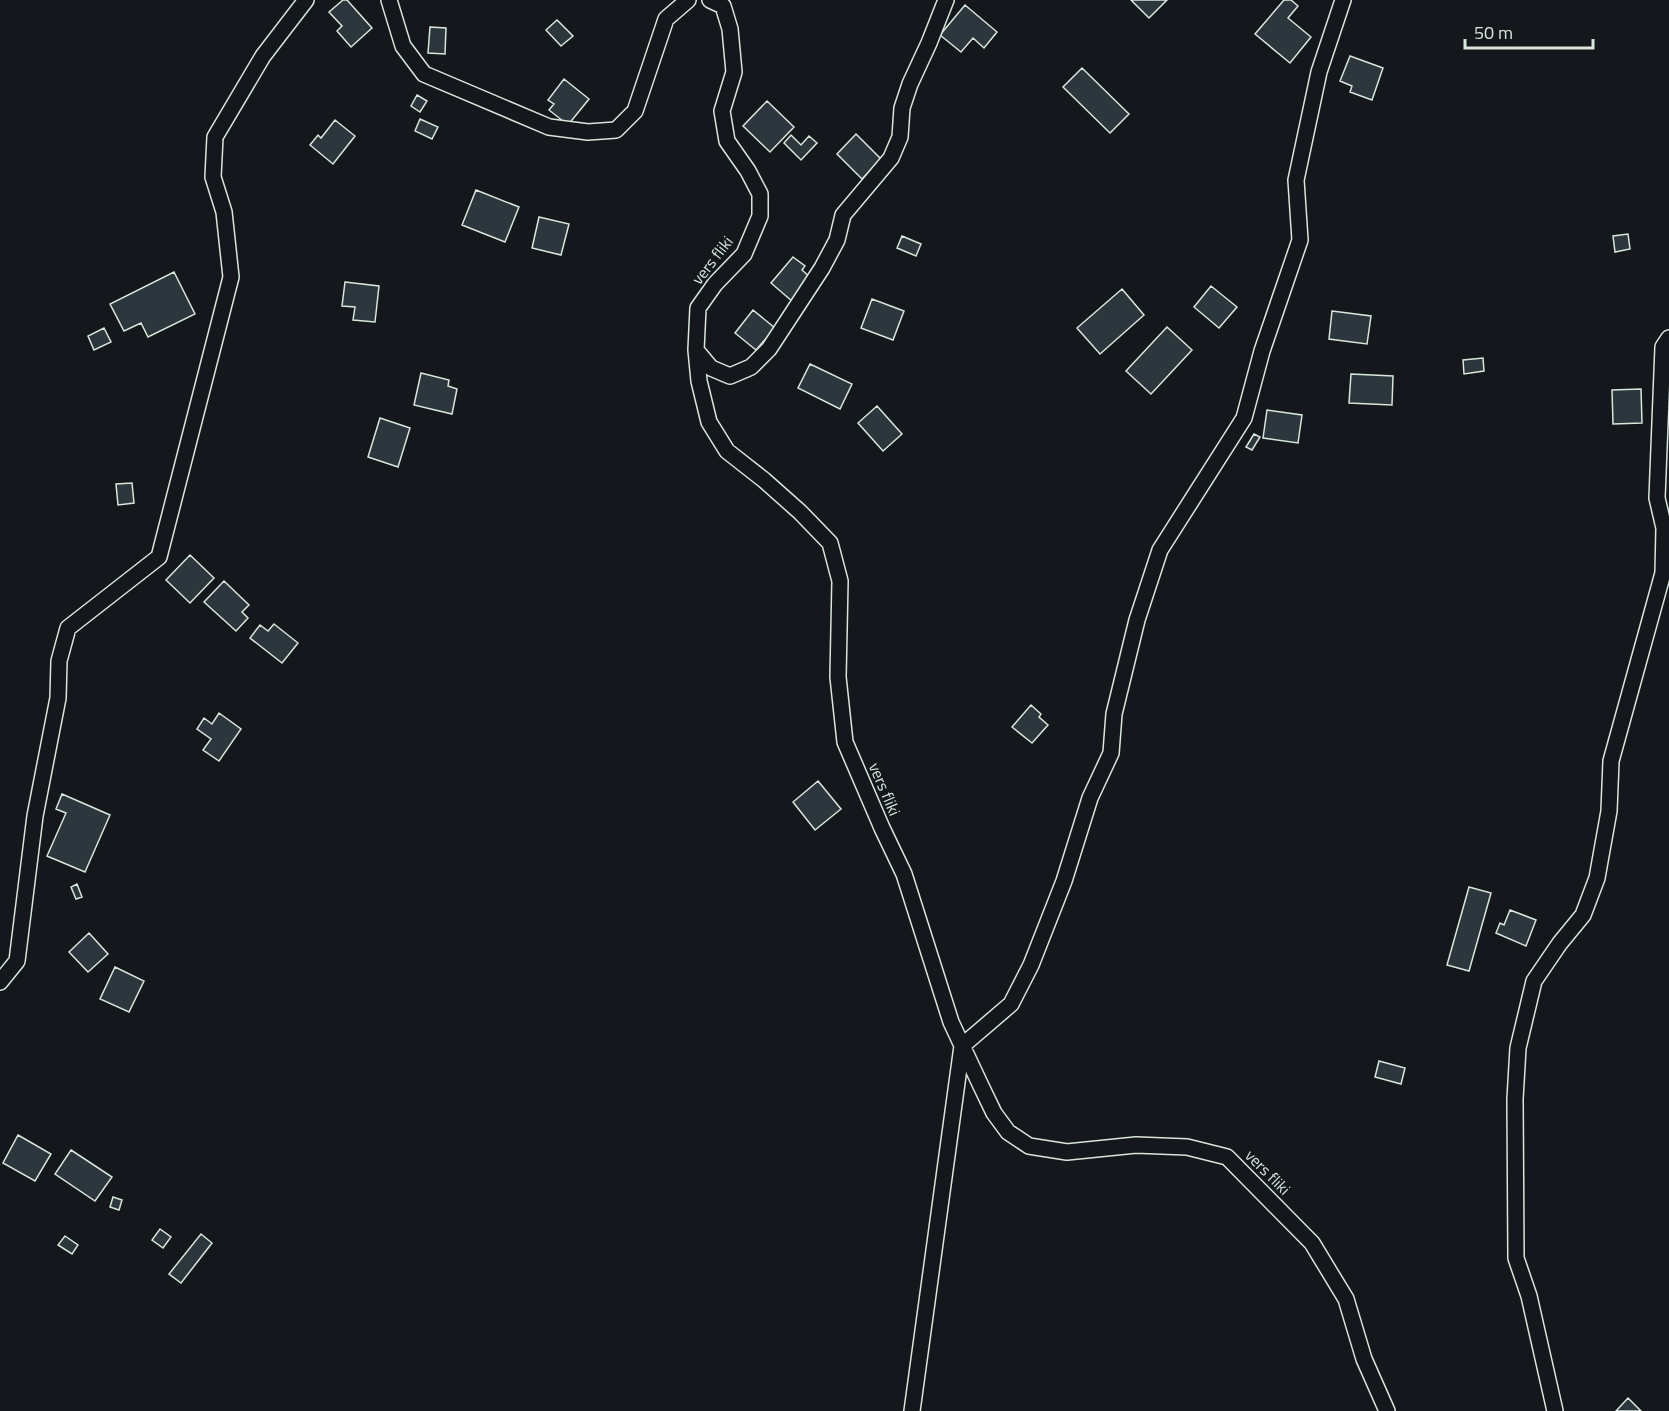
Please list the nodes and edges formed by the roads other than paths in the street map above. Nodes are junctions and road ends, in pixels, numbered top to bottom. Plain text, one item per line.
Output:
1 (306, 0) edge
2 (389, 0) edge
3 (688, 0) edge
4 (710, 0) edge
5 (946, 0) edge
6 (1343, 0) edge
7 (1669, 338) edge
8 (696, 350) junction
9 (0, 982) edge
10 (962, 1046) junction
11 (912, 1411) edge
12 (1387, 1411) edge
13 (1555, 1411) edge

1 - 9 street
2 - 3 street
4 - 8 street, vers fliki
5 - 8 street
6 - 10 street
7 - 13 street
8 - 10 street, vers fliki
10 - 11 street
10 - 12 street, vers fliki

